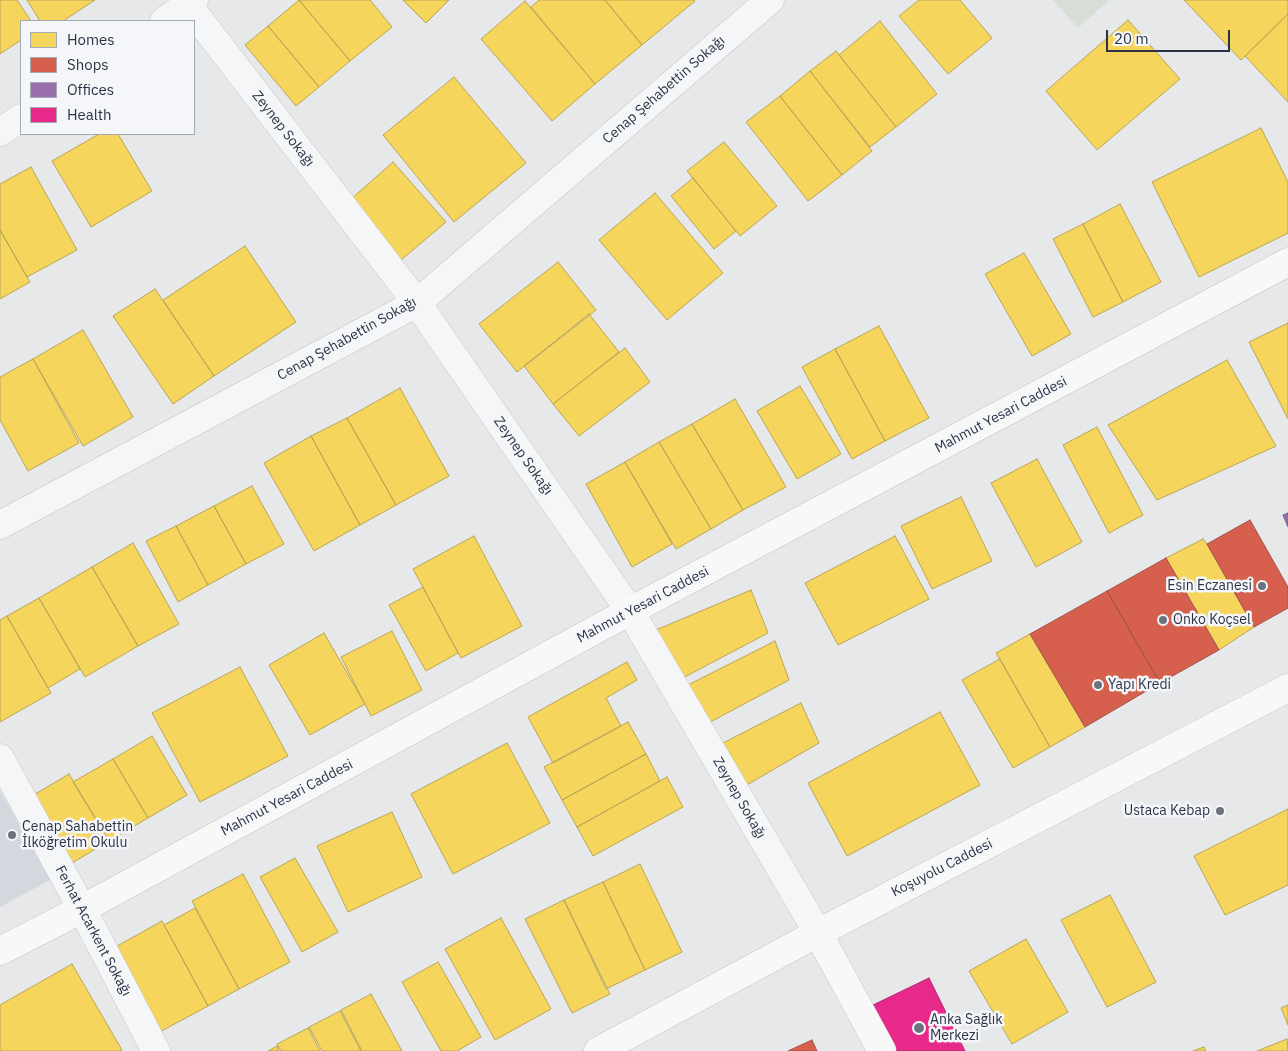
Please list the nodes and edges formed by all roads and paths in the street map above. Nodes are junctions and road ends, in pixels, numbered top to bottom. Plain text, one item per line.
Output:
1 (770, 0) edge
2 (191, 3) edge
3 (166, 20) edge
4 (20, 119) edge
5 (0, 132) edge
6 (1288, 262) edge
7 (417, 303) junction
8 (0, 525) edge
9 (630, 612) junction
10 (1288, 688) edge
11 (0, 758) edge
12 (82, 909) junction
13 (818, 933) junction
14 (0, 951) edge
15 (156, 1051) edge
16 (598, 1051) edge
17 (882, 1051) edge

1 - 7 street, Cenap Şehabettin Sokağı
2 - 3 street
2 - 7 street, Zeynep Sokağı
4 - 5 street
6 - 9 street, Mahmut Yesari Caddesi
7 - 8 street, Cenap Şehabettin Sokağı
7 - 9 street, Zeynep Sokağı
9 - 12 street, Mahmut Yesari Caddesi
9 - 13 street, Zeynep Sokağı
10 - 13 street, Koşuyolu Caddesi
11 - 12 street, Ferhat Acarkent Sokağı
12 - 14 street, Mahmut Yesari Caddesi
12 - 15 street, Ferhat Acarkent Sokağı
13 - 16 street, Koşuyolu Caddesi
13 - 17 street

